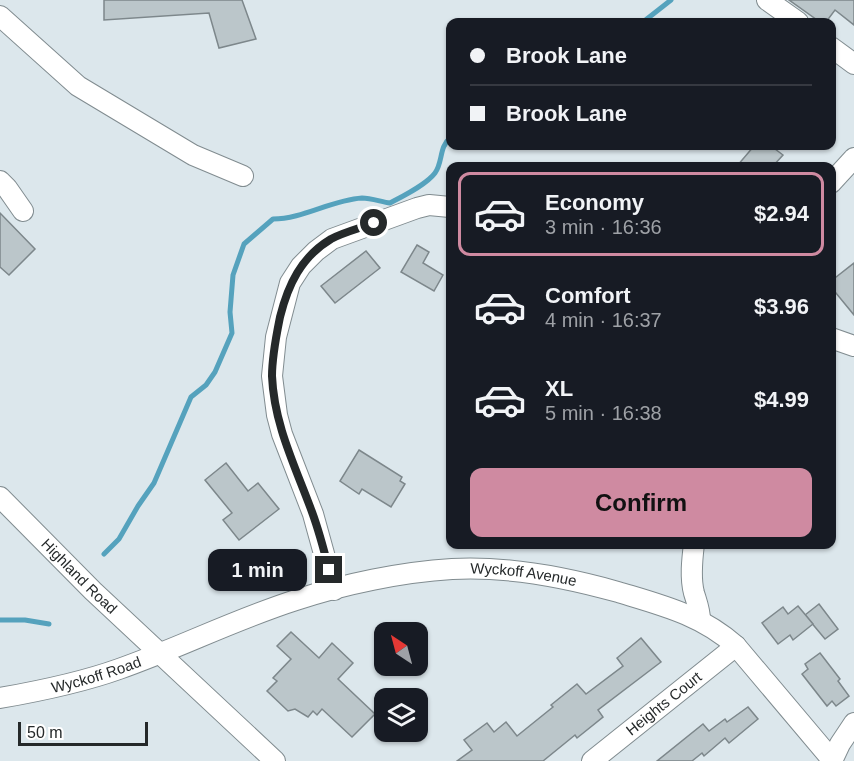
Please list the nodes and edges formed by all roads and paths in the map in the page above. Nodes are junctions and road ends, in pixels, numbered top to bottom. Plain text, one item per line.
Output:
1 (767, 0) edge
2 (0, 16) edge
3 (792, 18) edge
4 (836, 51) edge
5 (854, 64) edge
6 (854, 158) edge
7 (243, 176) dead end
8 (836, 178) edge
9 (0, 181) edge
10 (446, 206) edge
11 (23, 211) dead end
12 (836, 340) edge
13 (854, 346) edge
14 (0, 497) edge
15 (694, 549) edge
16 (334, 590) junction
17 (700, 620) junction
18 (735, 646) junction
19 (160, 654) junction
20 (0, 698) edge
21 (854, 723) edge
22 (274, 761) edge
23 (592, 761) edge
24 (833, 761) edge

1 - 3 street
2 - 7 street
4 - 5 street
6 - 8 street
9 - 11 street
10 - 16 street
12 - 13 street
14 - 19 street, Highland Road
15 - 17 street
16 - 17 street, Wyckoff Avenue
16 - 19 street, Wyckoff Avenue
17 - 18 street, Wyckoff Avenue
18 - 23 street, Heights Court
18 - 24 street, Wyckoff Avenue
19 - 20 street, Wyckoff Road
19 - 22 street, Highland Road
21 - 24 street

